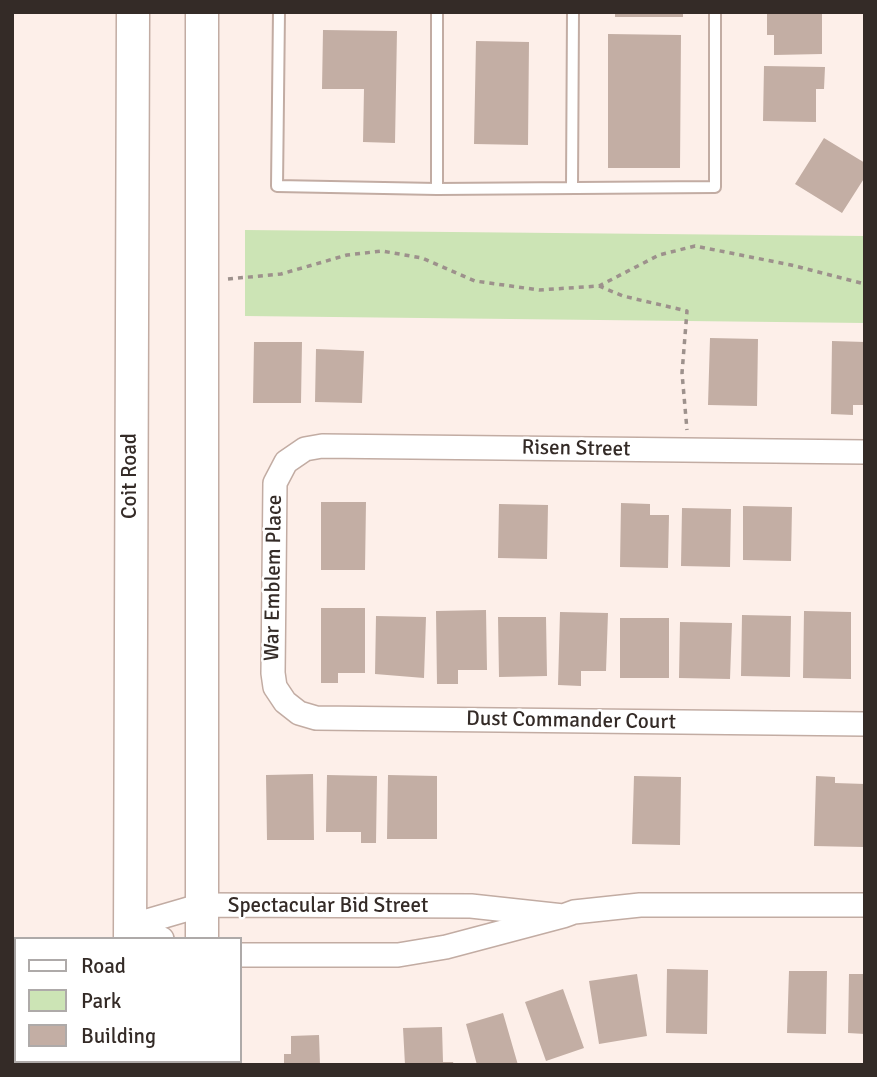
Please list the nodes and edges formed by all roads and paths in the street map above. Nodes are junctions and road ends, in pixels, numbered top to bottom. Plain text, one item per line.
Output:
1 (133, 12) edge
2 (202, 12) edge
3 (279, 12) edge
4 (438, 12) edge
5 (573, 12) edge
6 (715, 12) edge
7 (572, 187) junction
8 (437, 189) junction
9 (221, 279) dead end
10 (865, 284) edge
11 (599, 286) junction
12 (691, 450) junction
13 (865, 452) edge
14 (290, 458) joint
15 (283, 700) joint
16 (865, 724) edge
17 (202, 905) junction
18 (865, 905) edge
19 (563, 916) junction
20 (130, 932) edge
21 (153, 937) edge
22 (202, 937) edge
23 (242, 955) edge

1 - 20 main road, Coit Road
2 - 17 main road
3 - 8 lane
4 - 8 lane
5 - 7 lane
6 - 7 lane
7 - 8 lane
9 - 11 path
10 - 11 path
11 - 12 path
12 - 13 street, Risen Street
12 - 14 street, Risen Street
14 - 15 street, War Emblem Place
15 - 16 street, Dust Commander Court
17 - 19 street, Spectacular Bid Street
17 - 20 street, Spectacular Bid Street
17 - 22 main road
18 - 19 street, Spectacular Bid Street
19 - 23 street, Spectacular Bid Street
20 - 21 street

